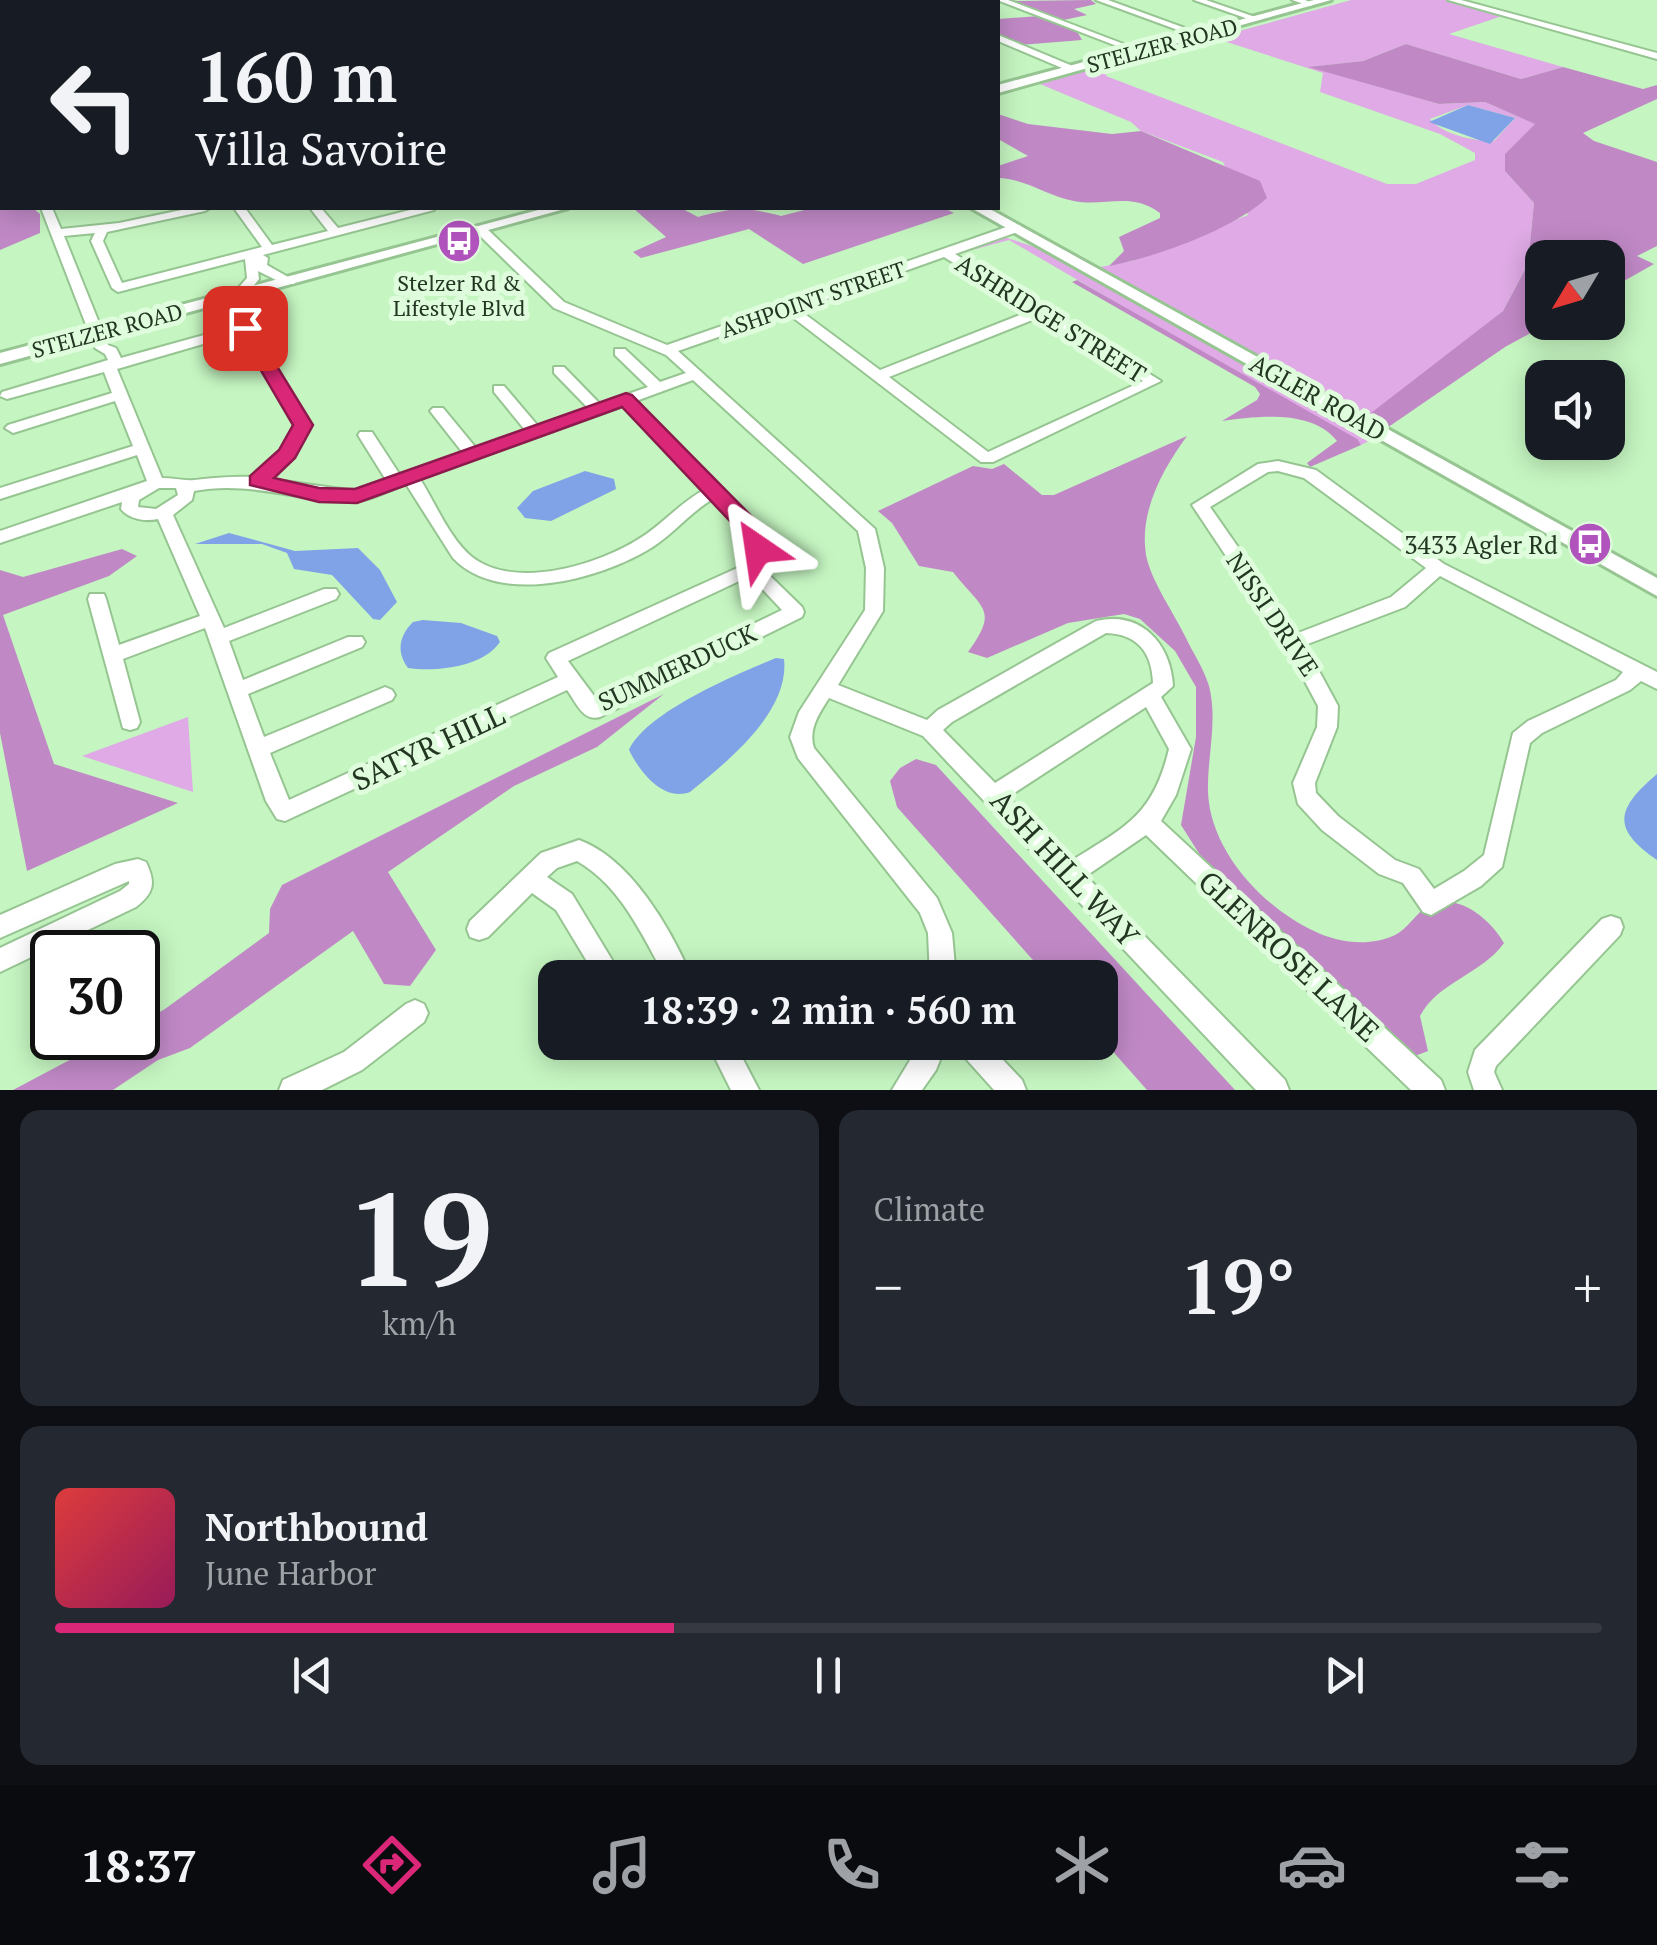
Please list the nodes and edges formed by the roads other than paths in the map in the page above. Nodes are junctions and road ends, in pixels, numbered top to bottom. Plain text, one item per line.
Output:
1 (1001, 0) edge
2 (1100, 0) edge
3 (1198, 0) edge
4 (1296, 0) edge
5 (1326, 0) edge
6 (1452, 0) edge
7 (1310, 4) junction
8 (1257, 19) junction
9 (1200, 34) junction
10 (1000, 39) edge
11 (1138, 52) junction
12 (1657, 56) edge
13 (1072, 69) junction
14 (1000, 88) edge
15 (49, 210) edge
16 (195, 210) edge
17 (240, 210) edge
18 (320, 210) edge
19 (422, 210) edge
20 (554, 210) edge
21 (982, 210) edge
22 (103, 228) junction
23 (1016, 228) junction
24 (480, 230) junction
25 (336, 232) junction
26 (58, 233) junction
27 (261, 253) junction
28 (945, 253) junction
29 (289, 281) junction
30 (240, 294) junction
31 (788, 308) junction
32 (1040, 312) junction
33 (99, 340) junction
34 (667, 350) junction
35 (620, 352) dead end
36 (0, 359) edge
37 (108, 367) junction
38 (559, 370) dead end
39 (697, 374) junction
40 (879, 376) junction
41 (658, 388) junction
42 (499, 389) dead end
43 (121, 395) junction
44 (7, 396) dead end
45 (626, 399) junction
46 (597, 409) junction
47 (438, 411) dead end
48 (13, 428) dead end
49 (534, 432) junction
50 (366, 435) dead end
51 (144, 448) junction
52 (472, 454) junction
53 (403, 479) junction
54 (258, 481) junction
55 (156, 483) junction
56 (186, 487) junction
57 (138, 491) junction
58 (716, 491) junction
59 (0, 494) edge
60 (163, 512) junction
61 (0, 537) edge
62 (752, 568) junction
63 (1438, 568) junction
64 (1657, 588) edge
65 (330, 594) dead end
66 (98, 598) dead end
67 (214, 628) junction
68 (355, 642) dead end
69 (1294, 642) junction
70 (113, 656) junction
71 (1634, 669) junction
72 (570, 680) junction
73 (1657, 681) edge
74 (825, 688) junction
75 (236, 691) junction
76 (1157, 692) junction
77 (385, 695) dead end
78 (130, 722) dead end
79 (930, 730) junction
80 (258, 749) junction
81 (995, 794) junction
82 (1147, 822) junction
83 (1070, 874) junction
84 (532, 880) junction
85 (1611, 927) dead end
86 (0, 928) edge
87 (479, 928) dead end
88 (0, 960) edge
89 (600, 960) edge
90 (669, 960) edge
91 (942, 960) edge
92 (415, 1013) dead end
93 (729, 1060) edge
94 (927, 1060) edge
95 (984, 1060) edge
96 (1487, 1089) edge
97 (294, 1090) edge
98 (745, 1090) edge
99 (906, 1090) edge
100 (1012, 1090) edge
101 (1274, 1090) edge
102 (1431, 1090) edge

1 - 11 street
2 - 9 street
3 - 8 street
4 - 7 street
5 - 7 main road, STELZER ROAD
6 - 12 street
7 - 8 main road, STELZER ROAD
8 - 9 main road, STELZER ROAD
9 - 11 main road, STELZER ROAD
10 - 13 street
11 - 13 main road, STELZER ROAD
13 - 14 main road, STELZER ROAD
15 - 26 street
16 - 22 street
17 - 27 street
18 - 25 street
19 - 25 street
20 - 24 main road, STELZER ROAD
21 - 23 main road, AGLER ROAD
22 - 26 street
22 - 27 street
23 - 28 street, ASHPOINT STREET
23 - 64 main road, AGLER ROAD
24 - 29 main road, STELZER ROAD
24 - 34 street
25 - 27 street
26 - 33 street
27 - 29 street
27 - 30 street
28 - 31 street, ASHPOINT STREET
28 - 32 street, ASHRIDGE STREET
29 - 30 main road, STELZER ROAD
30 - 33 main road, STELZER ROAD
31 - 34 street, ASHPOINT STREET
31 - 40 street
32 - 40 street
32 - 40 street, ASHRIDGE STREET
33 - 36 main road, STELZER ROAD
33 - 37 street
34 - 39 street
35 - 41 street
37 - 43 street
37 - 44 street
37 - 54 street
38 - 46 street
39 - 41 street
39 - 74 street
41 - 45 street
42 - 49 street
43 - 48 street
43 - 51 street
45 - 46 street
45 - 58 street
46 - 49 street
47 - 52 street
49 - 52 street
50 - 53 street
51 - 55 street
51 - 59 street
52 - 53 street
53 - 54 street
53 - 58 street
54 - 56 street
55 - 56 street
55 - 57 street
56 - 60 street
57 - 60 street
57 - 61 street
58 - 62 street
60 - 67 street
62 - 72 street
62 - 72 street, SUMMERDUCK
63 - 69 street
63 - 69 street, NISSI DRIVE
63 - 71 street
65 - 67 street
66 - 70 street
67 - 70 street
67 - 75 street
68 - 75 street
69 - 71 street, NISSI DRIVE
70 - 78 street
71 - 73 street
72 - 80 street, SATYR HILL
74 - 79 street, ASH HILL WAY
74 - 91 street
75 - 80 street
76 - 79 street
76 - 81 street
76 - 82 street
77 - 80 street
79 - 81 street, ASH HILL WAY
81 - 83 street, ASH HILL WAY
82 - 83 street
82 - 102 street, GLENROSE LANE
83 - 101 street, ASH HILL WAY
84 - 87 street
84 - 89 street
84 - 90 street
85 - 96 street
86 - 88 street
92 - 97 street
93 - 98 street
94 - 99 street
95 - 100 street

